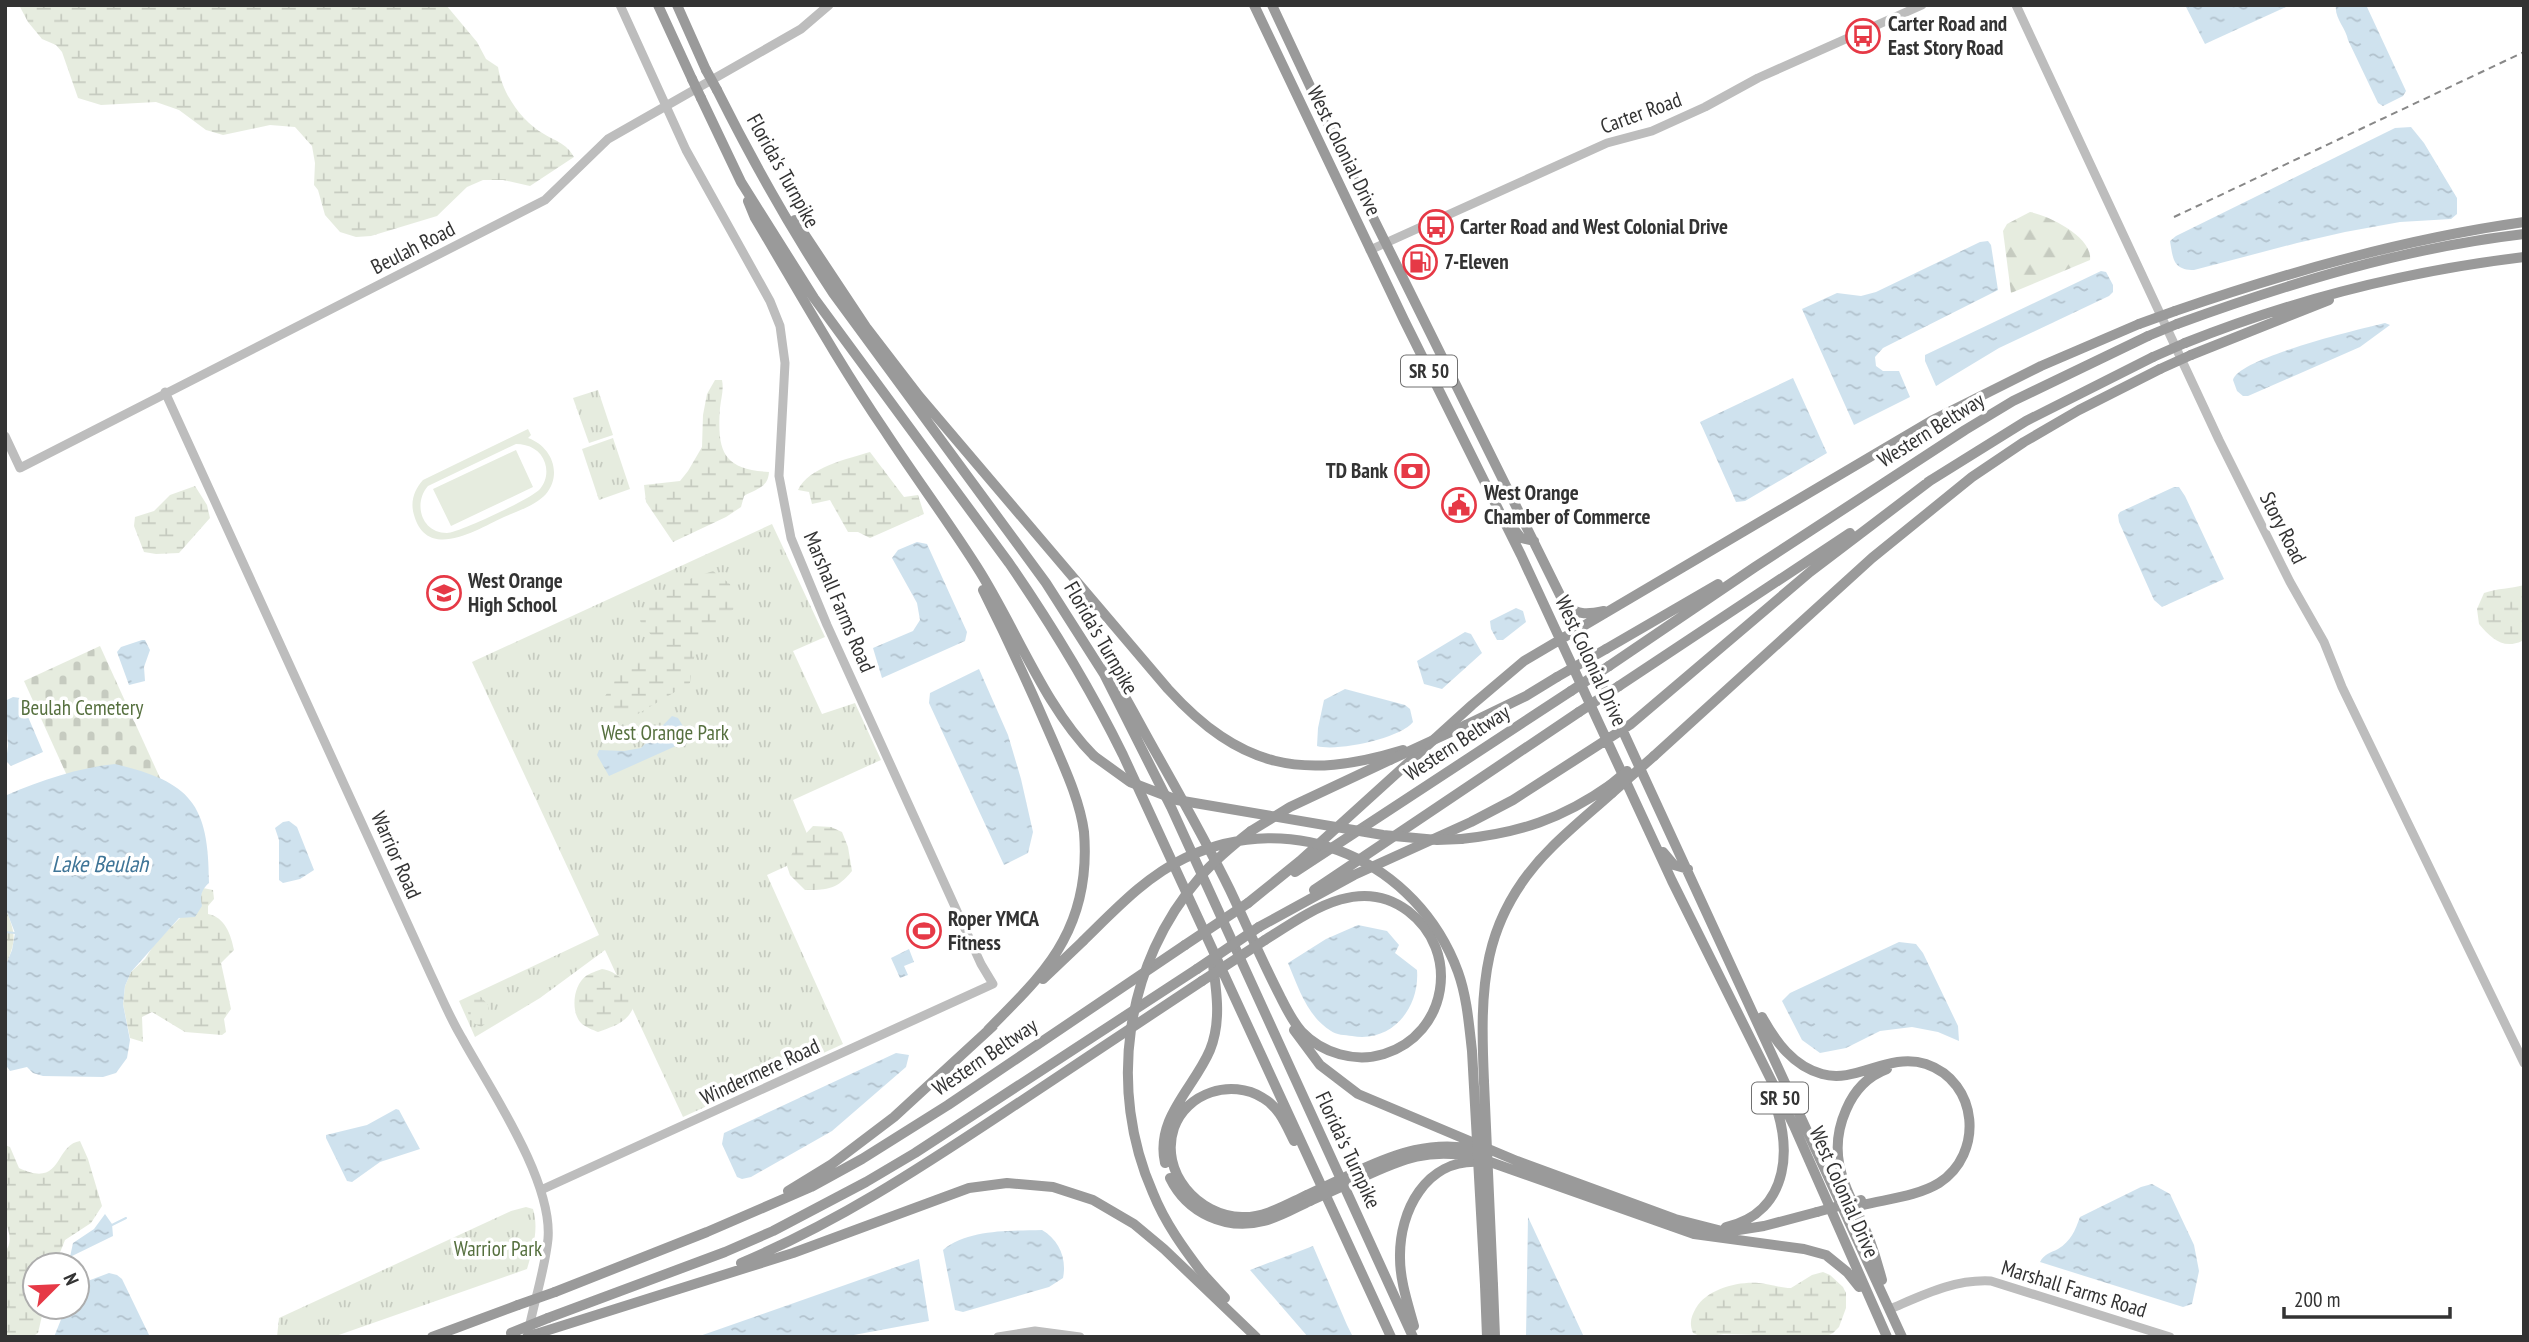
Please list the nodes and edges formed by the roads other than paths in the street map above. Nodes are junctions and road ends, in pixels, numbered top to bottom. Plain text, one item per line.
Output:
1 (620, 5) edge
2 (658, 5) edge
3 (677, 5) edge
4 (829, 5) edge
5 (1254, 5) edge
6 (1272, 5) edge
7 (1922, 5) edge
8 (2016, 5) edge
9 (1267, 35) junction
10 (1306, 78) junction
11 (667, 106) junction
12 (754, 162) junction
13 (741, 182) junction
14 (2524, 222) edge
15 (2524, 234) edge
16 (1385, 243) junction
17 (1370, 250) junction
18 (2524, 257) edge
19 (2361, 288) junction
20 (1421, 355) junction
21 (1454, 383) junction
22 (1438, 388) junction
23 (165, 393) junction
24 (1461, 397) junction
25 (5, 436) edge
26 (1931, 480) junction
27 (930, 497) junction
28 (1495, 505) junction
29 (1534, 541) junction
30 (1755, 567) junction
31 (1046, 583) junction
32 (1563, 601) junction
33 (1610, 610) junction
34 (1576, 631) junction
35 (1559, 639) junction
36 (1466, 725) junction
37 (1622, 730) junction
38 (1607, 741) junction
39 (1611, 789) junction
40 (1653, 837) junction
41 (1688, 869) junction
42 (1672, 881) junction
43 (1248, 904) junction
44 (1259, 927) junction
45 (1717, 932) junction
46 (1209, 942) junction
47 (1266, 971) junction
48 (1717, 975) junction
49 (993, 984) joint
50 (988, 1030) junction
51 (2524, 1063) edge
52 (1517, 1161) junction
53 (1503, 1166) junction
54 (1359, 1175) junction
55 (541, 1190) junction
56 (1309, 1198) junction
57 (1862, 1203) junction
58 (753, 1212) junction
59 (1335, 1214) junction
60 (1817, 1214) junction
61 (1712, 1228) junction
62 (1726, 1238) junction
63 (1199, 1276) junction
64 (1489, 1285) junction
65 (647, 1300) junction
66 (1890, 1309) junction
67 (1877, 1316) junction
68 (506, 1335) edge
69 (530, 1336) edge
70 (432, 1337) edge
71 (998, 1337) edge
72 (1080, 1337) edge
73 (1258, 1337) edge
74 (1391, 1337) edge
75 (1415, 1337) edge
76 (1487, 1337) edge
77 (1495, 1337) edge
78 (1887, 1337) edge
79 (1902, 1337) edge
80 (2170, 1337) edge

1 - 11 street, Marshall Farms Road
2 - 13 highway, Florida's Turnpike, bridge
3 - 12 highway, Florida's Turnpike, bridge
4 - 11 street, Beulah Road
5 - 9 highway, West Colonial Drive / SR 50
6 - 10 highway, West Colonial Drive / SR 50
7 - 16 street, Carter Road
8 - 51 street, Story Road
9 - 10 highway
9 - 17 highway, West Colonial Drive / SR 50
10 - 16 highway, West Colonial Drive / SR 50
11 - 23 street, Beulah Road
11 - 49 street, Marshall Farms Road
12 - 31 highway, Florida's Turnpike
12 - 36 highway, bridge
13 - 27 highway
13 - 46 highway, Florida's Turnpike
14 - 33 highway, bridge
15 - 30 highway, Western Beltway, bridge
16 - 17 street, Carter Road
16 - 21 highway, West Colonial Drive / SR 50
17 - 20 highway, West Colonial Drive / SR 50
18 - 19 highway, Western Beltway
19 - 26 highway, Western Beltway, bridge
19 - 39 highway, bridge
20 - 21 highway
20 - 22 highway, West Colonial Drive / SR 50
21 - 24 highway, West Colonial Drive / SR 50
22 - 24 highway
22 - 28 highway, West Colonial Drive / SR 50
23 - 25 street, Beulah Road
23 - 55 street, Warrior Road
24 - 29 highway, West Colonial Drive / SR 50
26 - 37 highway
26 - 44 highway, Western Beltway, bridge
27 - 39 highway, bridge
27 - 50 highway
28 - 29 highway
28 - 35 highway, West Colonial Drive / SR 50
29 - 32 highway, West Colonial Drive / SR 50
30 - 36 highway, bridge
30 - 43 highway, Western Beltway, bridge
31 - 47 highway
31 - 75 highway, Florida's Turnpike
32 - 33 highway
32 - 34 highway, West Colonial Drive / SR 50
33 - 34 highway
34 - 35 highway
34 - 37 highway, West Colonial Drive / SR 50
35 - 38 highway, West Colonial Drive / SR 50
35 - 43 highway
36 - 63 highway, bridge
37 - 38 highway
37 - 41 highway, West Colonial Drive / SR 50
38 - 40 highway, West Colonial Drive / SR 50
38 - 44 highway
39 - 64 highway, bridge
40 - 41 highway
40 - 42 highway, West Colonial Drive / SR 50
41 - 45 highway, West Colonial Drive / SR 50
42 - 45 highway
42 - 48 highway, West Colonial Drive / SR 50
43 - 58 highway, Western Beltway, bridge
44 - 68 highway, Western Beltway, bridge
45 - 57 highway
45 - 66 highway, West Colonial Drive / SR 50
46 - 56 highway
46 - 59 highway, Florida's Turnpike
47 - 52 highway
47 - 65 highway, bridge
48 - 61 highway
48 - 67 highway, West Colonial Drive / SR 50
49 - 55 street, Windermere Road
50 - 58 highway
50 - 64 highway, bridge
52 - 54 highway
52 - 61 highway
53 - 54 highway
53 - 62 highway
53 - 75 highway
54 - 56 highway, bridge
55 - 69 street, Warrior Road
56 - 59 highway
57 - 60 highway, bridge
57 - 66 highway
58 - 70 highway, Western Beltway, bridge
59 - 74 highway, Florida's Turnpike
60 - 61 highway
60 - 62 highway
62 - 67 highway
63 - 65 highway
63 - 73 highway
64 - 76 highway
64 - 77 highway
65 - 69 highway
66 - 79 highway, West Colonial Drive / SR 50
66 - 80 street, Marshall Farms Road
67 - 78 highway, West Colonial Drive / SR 50
71 - 72 street

